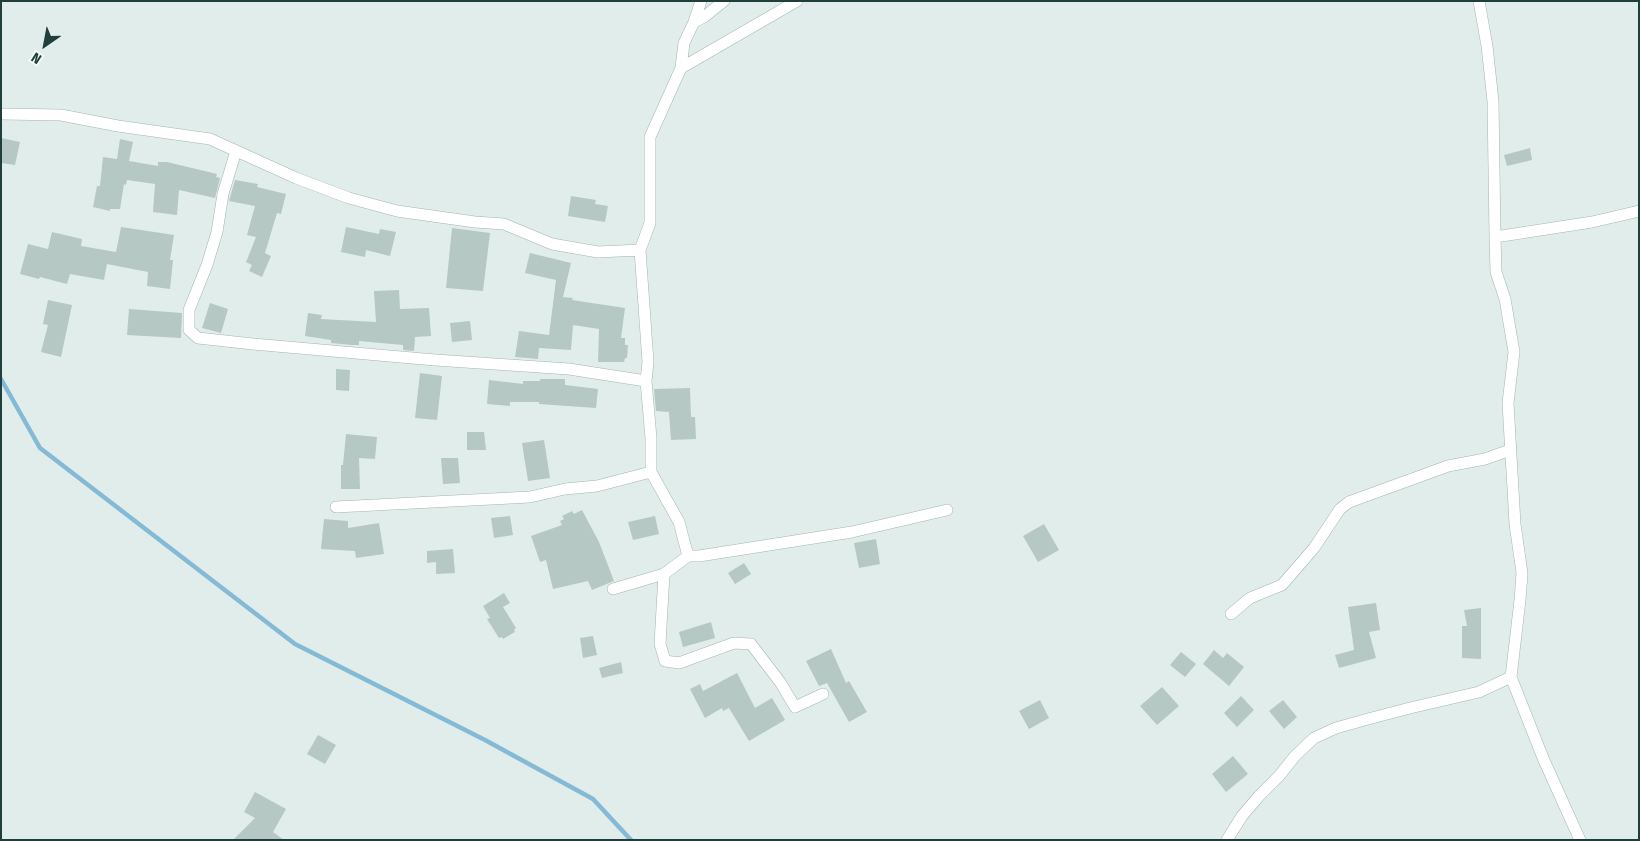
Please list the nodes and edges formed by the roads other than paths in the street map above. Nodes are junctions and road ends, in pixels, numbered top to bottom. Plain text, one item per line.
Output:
1 (701, 1) edge
2 (724, 1) edge
3 (797, 1) edge
4 (1479, 1) edge
5 (694, 22) junction
6 (681, 68) junction
7 (1, 114) edge
8 (236, 151) junction
9 (1639, 211) edge
10 (1495, 237) junction
11 (640, 250) junction
12 (646, 381) junction
13 (1510, 450) junction
14 (651, 472) junction
15 (336, 507) dead end
16 (947, 510) dead end
17 (688, 556) junction
18 (664, 574) junction
19 (613, 589) dead end
20 (1231, 614) dead end
21 (1511, 677) junction
22 (823, 694) dead end
23 (1227, 840) edge
24 (1580, 840) edge

1 - 5 street
2 - 5 street
3 - 6 street
4 - 10 street
5 - 6 street
6 - 11 street
7 - 8 street
8 - 11 street
8 - 12 street
9 - 10 street
10 - 13 street
11 - 12 street
12 - 14 street
13 - 20 street
13 - 21 street
14 - 15 street
14 - 17 street
16 - 17 street
17 - 18 street
18 - 19 street
18 - 22 street
21 - 23 street
21 - 24 street

